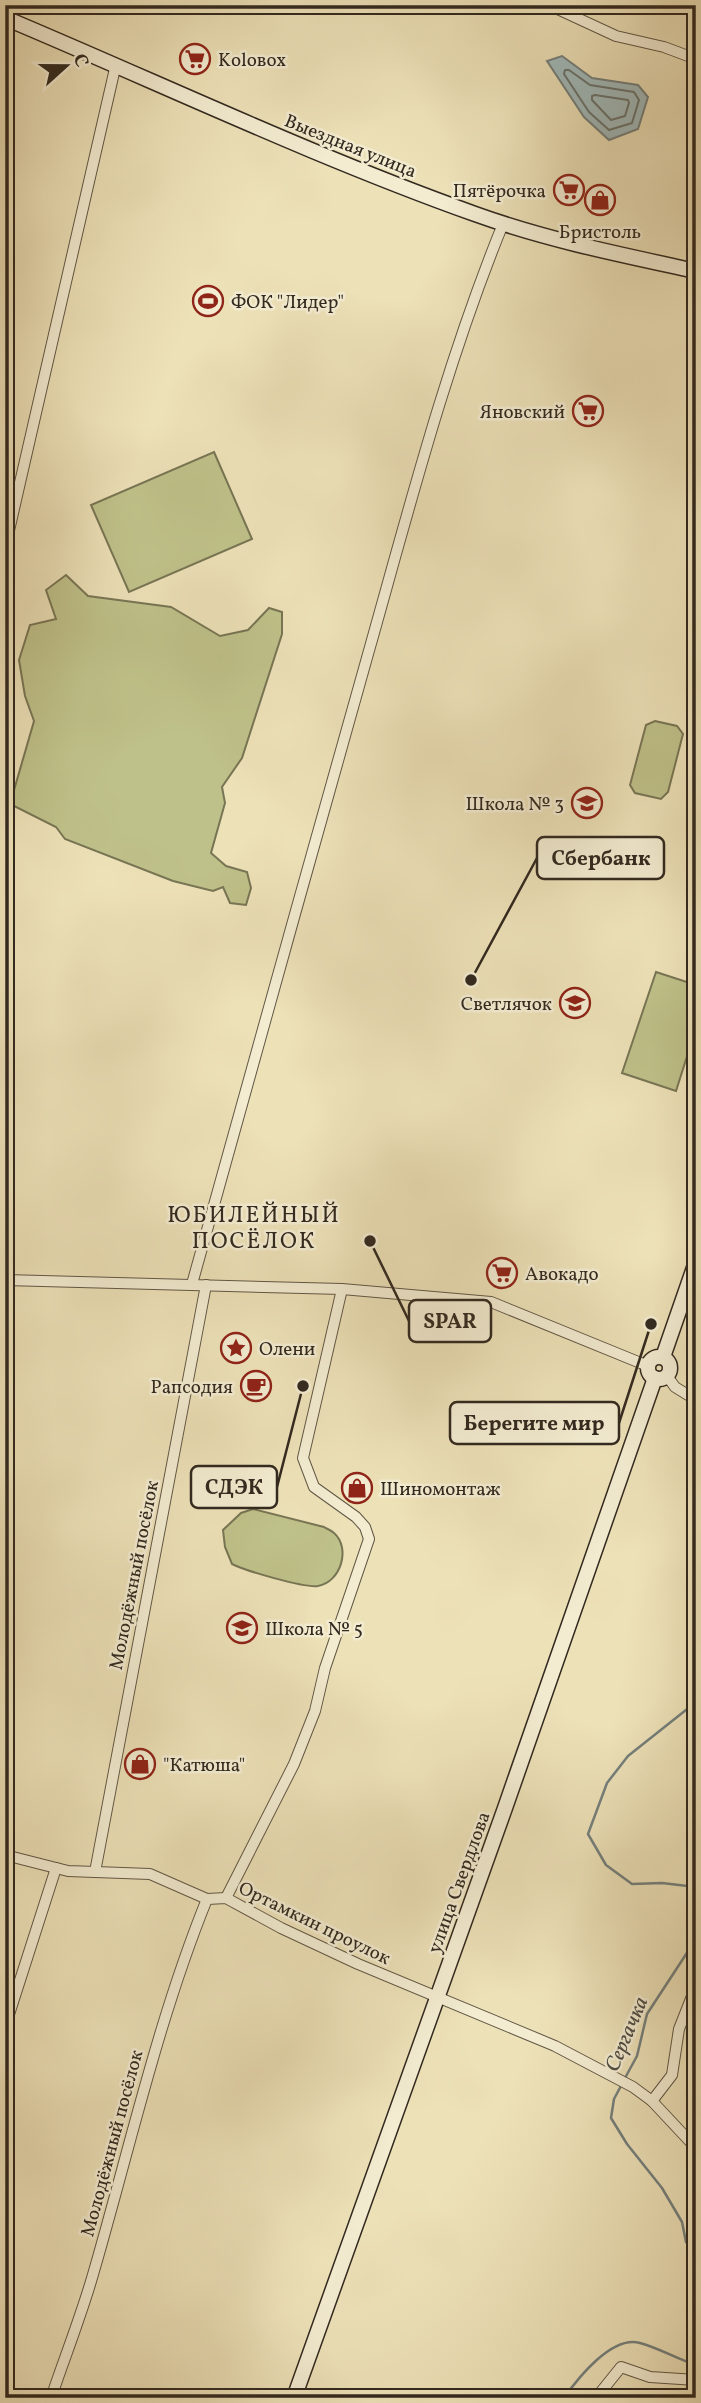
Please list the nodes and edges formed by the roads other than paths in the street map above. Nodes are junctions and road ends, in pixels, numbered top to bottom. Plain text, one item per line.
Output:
1 (550, 5) edge
2 (5, 18) edge
3 (696, 59) edge
4 (116, 64) junction
5 (503, 223) junction
6 (696, 271) edge
7 (5, 548) edge
8 (696, 1262) edge
9 (5, 1280) edge
10 (192, 1284) junction
11 (206, 1284) junction
12 (342, 1289) junction
13 (657, 1373) junction
14 (696, 1401) edge
15 (5, 1855) edge
16 (56, 1868) junction
17 (95, 1872) junction
18 (226, 1898) junction
19 (207, 1899) junction
20 (696, 1986) edge
21 (437, 1997) junction
22 (5, 2027) edge
23 (652, 2101) junction
24 (696, 2148) edge
25 (696, 2380) edge
26 (51, 2398) edge
27 (294, 2398) edge
28 (596, 2398) edge

1 - 3 street
2 - 4 street, Выездная улица
4 - 5 street, Выездная улица
4 - 7 street
5 - 6 street, Выездная улица
5 - 10 street
8 - 13 street
9 - 10 street
10 - 11 street
11 - 12 street
11 - 17 street, Молодёжный посёлок
12 - 13 street
12 - 18 street
13 - 14 street
13 - 21 street, улица Свердлова
15 - 16 street, Ортамкин проулок
16 - 17 street, Ортамкин проулок
16 - 22 street
17 - 19 street, Ортамкин проулок
18 - 19 street, Ортамкин проулок
18 - 21 street, Ортамкин проулок
19 - 26 street, Молодёжный посёлок
20 - 23 street
21 - 23 street, Ортамкин проулок
21 - 27 street, улица Свердлова
23 - 24 street, Ортамкин проулок
25 - 28 street

